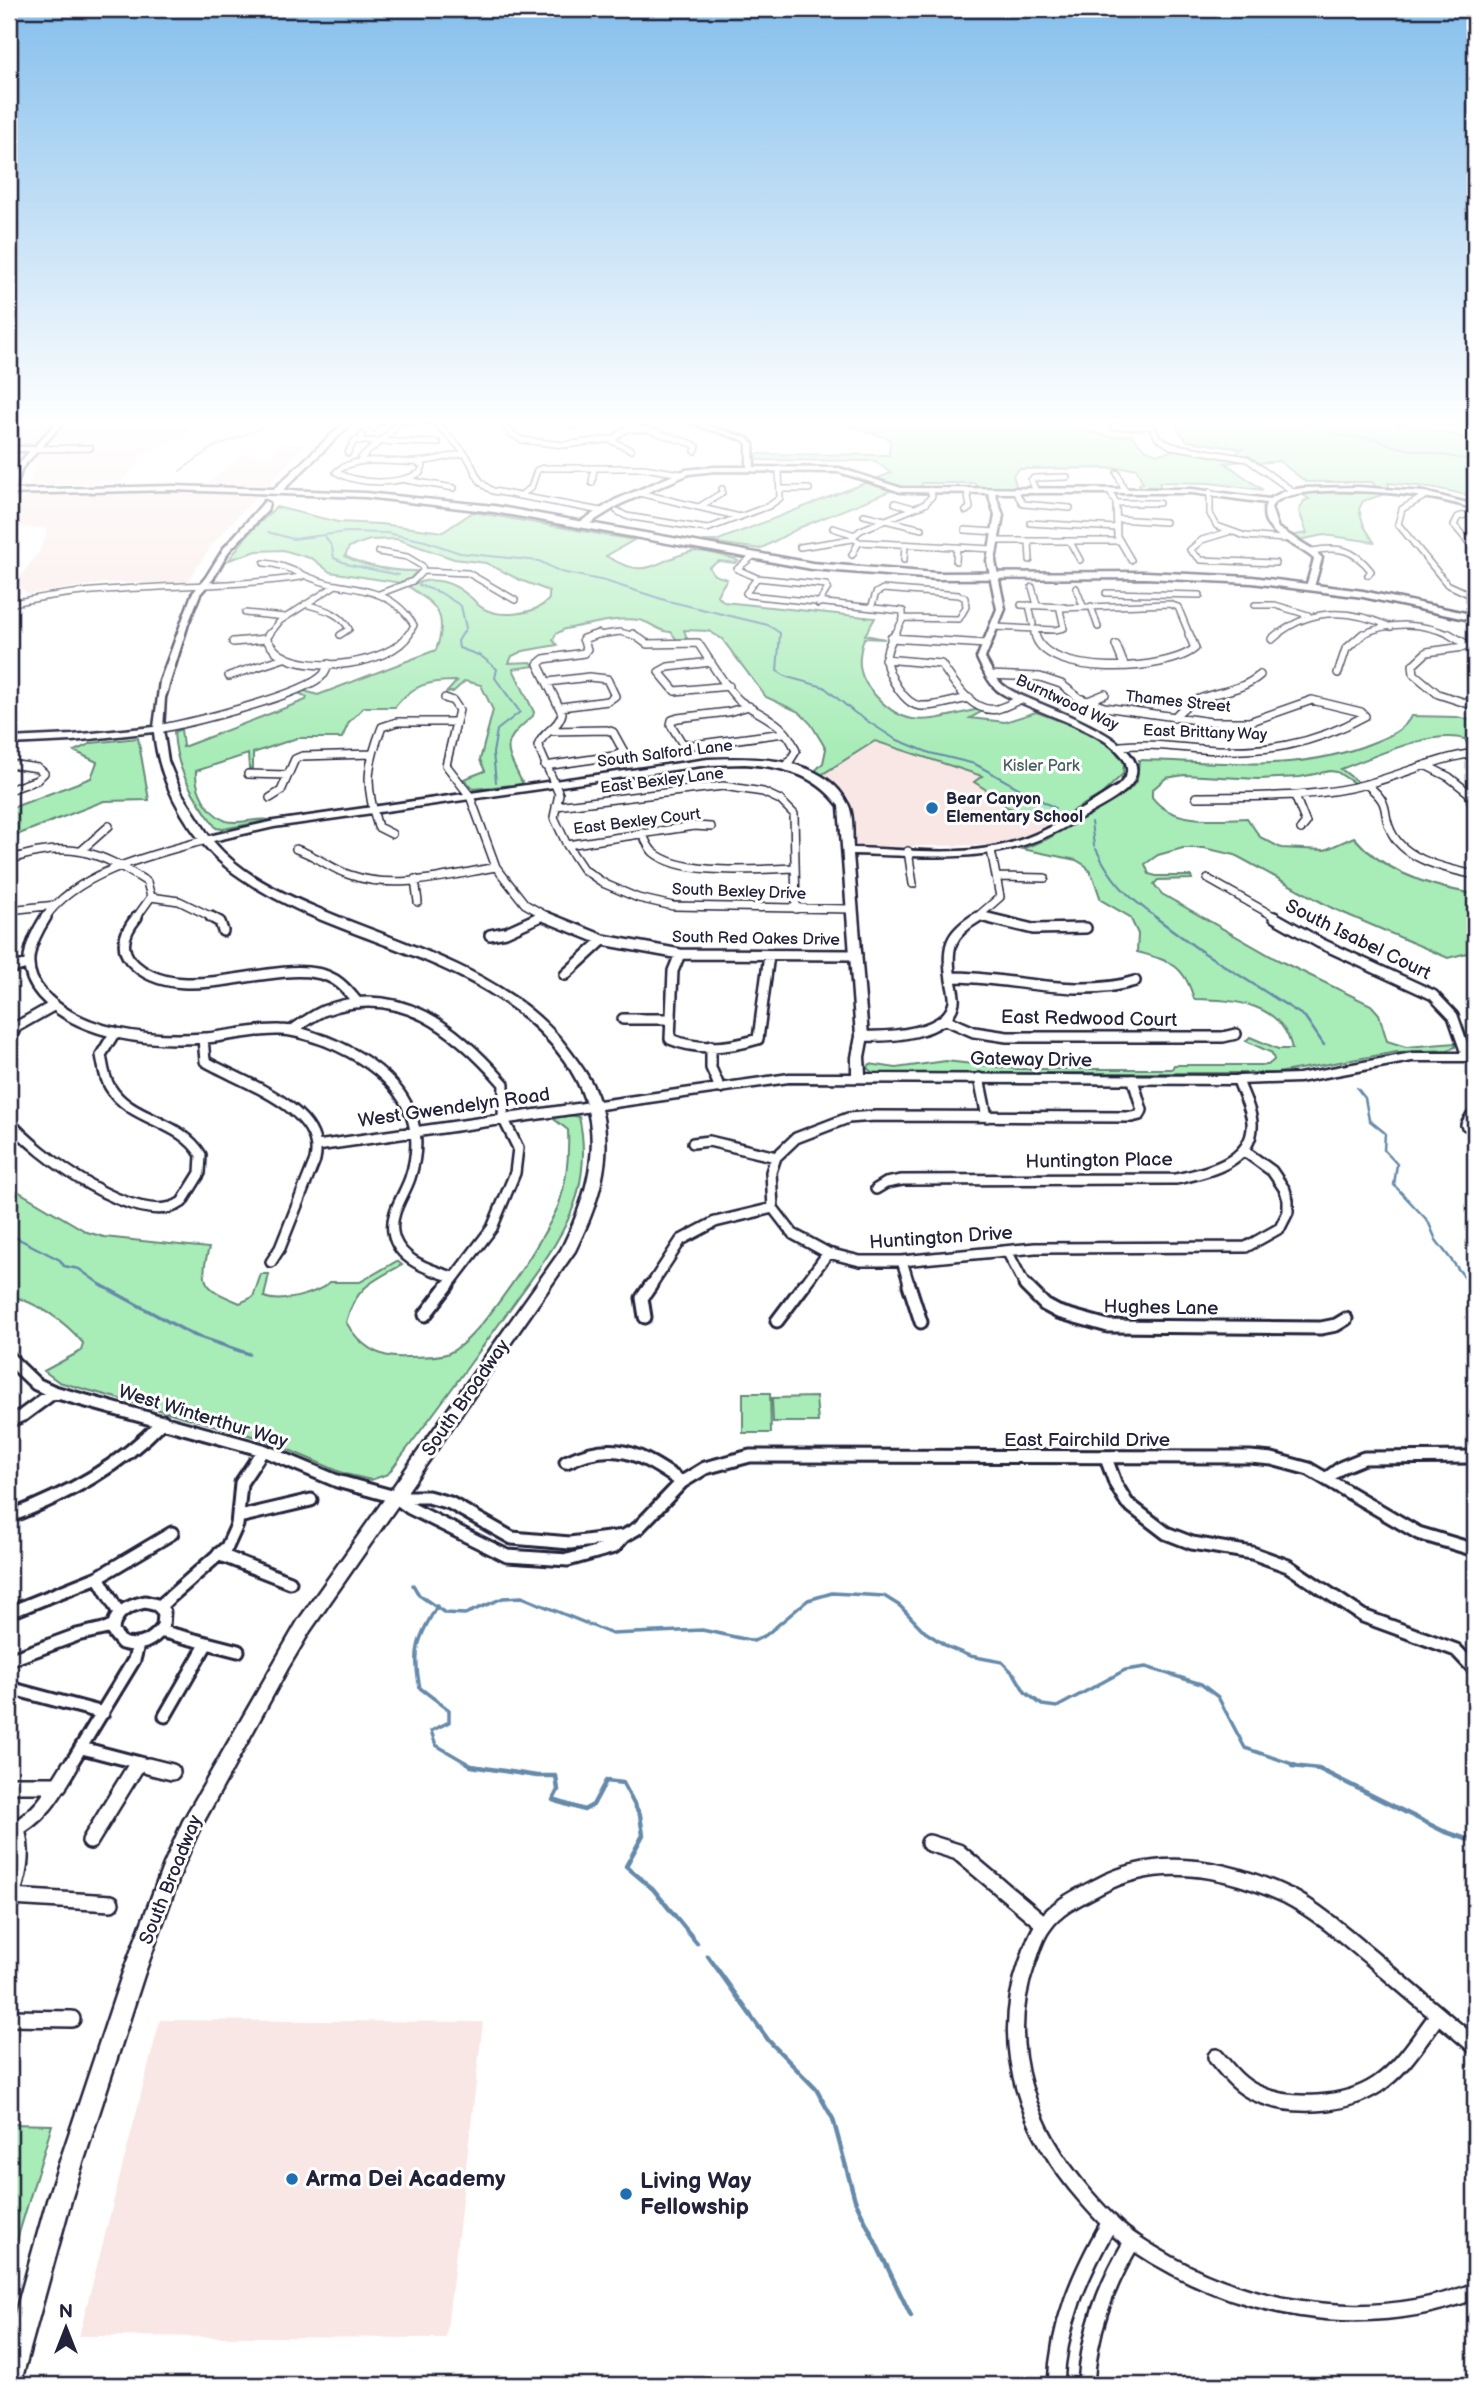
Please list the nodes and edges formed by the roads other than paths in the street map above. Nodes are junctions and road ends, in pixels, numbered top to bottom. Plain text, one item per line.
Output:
1 (234, 531) edge
2 (612, 531) edge
3 (839, 531) edge
4 (868, 531) edge
5 (967, 531) edge
6 (996, 531) edge
7 (1118, 531) edge
8 (1277, 531) edge
9 (1403, 531) edge
10 (1459, 531) edge
11 (1228, 532) joint
12 (856, 539) junction
13 (1284, 539) junction
14 (994, 541) junction
15 (1120, 541) junction
16 (1029, 542) junction
17 (1070, 542) junction
18 (905, 545) junction
19 (800, 547) dead end
20 (957, 547) junction
21 (1475, 550) edge
22 (1312, 551) junction
23 (379, 552) dead end
24 (852, 555) dead end
25 (752, 557) junction
26 (1131, 559) dead end
27 (904, 560) dead end
28 (1080, 560) dead end
29 (956, 561) dead end
30 (1030, 561) dead end
31 (264, 563) dead end
32 (1275, 563) dead end
33 (423, 571) junction
34 (1368, 575) dead end
35 (301, 577) junction
36 (995, 577) junction
37 (757, 578) junction
38 (201, 585) junction
39 (336, 585) junction
40 (1032, 587) dead end
41 (1310, 587) junction
42 (1076, 589) dead end
43 (1152, 592) junction
44 (1106, 593) dead end
45 (379, 594) junction
46 (1200, 595) dead end
47 (1475, 597) edge
48 (515, 600) dead end
49 (9, 604) edge
50 (305, 604) junction
51 (818, 604) junction
52 (1156, 604) junction
53 (1021, 605) dead end
54 (1029, 605) junction
55 (1037, 605) junction
56 (1255, 605) dead end
57 (1083, 606) junction
58 (1091, 606) junction
59 (1065, 607) junction
60 (871, 608) junction
61 (245, 613) dead end
62 (904, 615) junction
63 (1308, 615) junction
64 (285, 617) junction
65 (1475, 618) edge
66 (1174, 622) dead end
67 (1186, 623) junction
68 (994, 626) junction
69 (1033, 627) junction
70 (1098, 627) dead end
71 (1391, 627) junction
72 (340, 635) dead end
73 (891, 638) junction
74 (266, 639) junction
75 (1272, 639) dead end
76 (233, 642) dead end
77 (986, 644) junction
78 (1116, 645) dead end
79 (1472, 646) edge
80 (284, 658) junction
81 (885, 659) junction
82 (711, 662) junction
83 (329, 664) junction
84 (1124, 665) junction
85 (1338, 673) dead end
86 (989, 675) junction
87 (1260, 675) dead end
88 (229, 676) dead end
89 (548, 682) junction
90 (729, 686) junction
91 (1105, 694) dead end
92 (1438, 694) junction
93 (1429, 696) dead end
94 (445, 698) dead end
95 (970, 698) junction
96 (1019, 700) junction
97 (1088, 701) junction
98 (749, 706) junction
99 (1475, 706) edge
100 (561, 707) junction
101 (1365, 716) joint
102 (1174, 718) junction
103 (456, 722) junction
104 (158, 729) junction
105 (550, 731) junction
106 (784, 733) junction
107 (9, 741) edge
108 (1121, 746) junction
109 (1475, 752) edge
110 (371, 754) junction
111 (9, 764) edge
112 (1425, 765) junction
113 (545, 766) junction
114 (786, 767) junction
115 (248, 774) dead end
116 (288, 775) junction
117 (554, 784) junction
118 (1366, 784) junction
119 (9, 790) edge
120 (470, 796) junction
121 (1294, 796) junction
122 (1196, 797) dead end
123 (270, 798) dead end
124 (556, 806) junction
125 (373, 810) junction
126 (1475, 816) edge
127 (109, 826) dead end
128 (711, 827) dead end
129 (1301, 829) dead end
130 (392, 834) dead end
131 (642, 834) junction
132 (206, 840) junction
133 (567, 845) junction
134 (296, 849) dead end
135 (82, 850) junction
136 (991, 850) junction
137 (849, 851) junction
138 (908, 851) junction
139 (9, 860) edge
140 (123, 866) junction
141 (496, 867) junction
142 (795, 869) junction
143 (1475, 875) edge
144 (998, 877) junction
145 (1045, 877) dead end
146 (1208, 878) dead end
147 (415, 879) junction
148 (912, 884) dead end
149 (150, 897) junction
150 (418, 901) dead end
151 (56, 905) junction
152 (796, 909) junction
153 (851, 909) junction
154 (9, 910) edge
155 (542, 915) junction
156 (983, 916) junction
157 (1086, 928) dead end
158 (223, 931) dead end
159 (490, 935) dead end
160 (603, 940) junction
161 (680, 954) junction
162 (769, 955) junction
163 (857, 955) junction
164 (27, 964) junction
165 (9, 968) edge
166 (565, 975) dead end
167 (952, 977) junction
168 (1135, 981) dead end
169 (358, 1003) junction
170 (53, 1006) junction
171 (623, 1019) dead end
172 (670, 1019) junction
173 (944, 1019) junction
174 (291, 1031) junction
175 (115, 1032) junction
176 (1236, 1034) dead end
177 (862, 1036) junction
178 (203, 1038) junction
179 (9, 1041) edge
180 (711, 1046) junction
181 (1471, 1056) edge
182 (859, 1078) junction
183 (979, 1078) junction
184 (1133, 1080) junction
185 (1238, 1080) junction
186 (720, 1088) junction
187 (595, 1105) junction
188 (1475, 1115) edge
189 (987, 1117) junction
190 (503, 1118) junction
191 (10, 1125) edge
192 (1466, 1125) dead end
193 (416, 1131) junction
194 (693, 1143) dead end
195 (317, 1146) junction
196 (1243, 1150) junction
197 (776, 1157) junction
198 (876, 1189) dead end
199 (773, 1208) junction
200 (1007, 1251) junction
201 (828, 1253) junction
202 (902, 1261) junction
203 (271, 1262) dead end
204 (453, 1277) junction
205 (425, 1315) dead end
206 (645, 1317) dead end
207 (1346, 1319) dead end
208 (777, 1321) dead end
209 (921, 1322) dead end
210 (9, 1357) edge
211 (54, 1392) junction
212 (9, 1421) edge
213 (163, 1421) junction
214 (263, 1450) junction
215 (1475, 1457) edge
216 (1106, 1458) junction
217 (566, 1462) dead end
218 (1327, 1478) junction
219 (682, 1482) junction
220 (395, 1497) junction
221 (311, 1500) dead end
222 (9, 1517) edge
223 (239, 1517) junction
224 (172, 1533) dead end
225 (624, 1536) junction
226 (1475, 1550) edge
227 (218, 1555) junction
228 (98, 1577) junction
229 (290, 1582) dead end
230 (160, 1606) junction
231 (19, 1609) dead end
232 (119, 1613) junction
233 (111, 1627) junction
234 (160, 1631) junction
235 (207, 1643) junction
236 (138, 1645) junction
237 (238, 1651) dead end
238 (9, 1660) edge
239 (1473, 1668) dead end
240 (17, 1690) dead end
241 (103, 1713) junction
242 (165, 1716) dead end
243 (82, 1748) junction
244 (138, 1763) junction
245 (172, 1772) dead end
246 (9, 1785) edge
247 (59, 1785) junction
248 (13, 1831) edge
249 (90, 1841) dead end
250 (929, 1843) dead end
251 (10, 1899) edge
252 (111, 1903) dead end
253 (1044, 1924) junction
254 (1438, 2015) junction
255 (9, 2018) edge
256 (72, 2019) dead end
257 (1475, 2046) edge
258 (1216, 2057) dead end
259 (1110, 2222) junction
260 (1132, 2242) junction
261 (1475, 2291) edge
262 (9, 2378) edge
263 (1056, 2385) edge
264 (1086, 2385) edge

1 - 38 street, South Broadway
2 - 25 main road
3 - 12 street
4 - 12 street
5 - 14 street
6 - 14 street, Burntwood Way
7 - 15 street
8 - 13 street
9 - 47 street
10 - 21 street
11 - 13 street
11 - 32 street
12 - 18 street
12 - 19 street
12 - 24 street
13 - 22 street
14 - 16 street
14 - 20 street
14 - 36 street, Burntwood Way
15 - 17 street
15 - 26 street
16 - 17 street
16 - 30 street
17 - 28 street
18 - 20 street
18 - 27 street
20 - 29 street
22 - 34 street
22 - 41 street
23 - 33 street
25 - 36 main road
25 - 37 street
31 - 35 street
33 - 45 street
33 - 48 street
35 - 38 street
35 - 39 street
36 - 41 main road
36 - 68 street, Burntwood Way
37 - 51 street
37 - 51 street
38 - 49 street
38 - 104 street, South Broadway
39 - 45 street
39 - 50 street
40 - 55 street
41 - 65 main road
42 - 57 street
43 - 44 street
43 - 46 street
43 - 52 street
45 - 83 street
50 - 64 street
50 - 72 street
51 - 60 street
52 - 58 street
52 - 67 street
53 - 54 street
54 - 55 street
54 - 69 street
55 - 59 street
56 - 63 street
57 - 58 street
57 - 59 street
58 - 70 street
59 - 69 street
60 - 62 street
60 - 62 street
61 - 64 street
62 - 73 street
63 - 71 street
63 - 75 street
64 - 74 street
66 - 67 street
67 - 84 street
68 - 69 street
68 - 77 street, Burntwood Way
69 - 84 street
71 - 79 street
71 - 85 street
73 - 77 street
73 - 81 street
74 - 76 street
74 - 80 street
77 - 86 street, Burntwood Way
78 - 84 street
79 - 92 street
80 - 83 street
80 - 88 street
81 - 95 street
81 - 95 street
82 - 89 street
82 - 90 street
82 - 90 street
83 - 104 street
86 - 96 street, Burntwood Way
86 - 97 street, Thames Street
87 - 102 street
89 - 100 street
89 - 100 street
90 - 98 street
91 - 97 street
92 - 93 street
92 - 99 street
94 - 103 street
95 - 96 street
96 - 108 street, Burntwood Way
97 - 102 street, Thames Street
98 - 106 street
98 - 106 street
100 - 105 street, South Bexley Drive
101 - 102 street, Thames Street
101 - 108 street, East Brittany Way
103 - 110 street
103 - 120 street, South Red Oakes Drive
104 - 107 street
104 - 132 street, South Broadway
105 - 113 street, South Bexley Drive
105 - 113 street
106 - 114 street
108 - 136 street, Burntwood Way
109 - 112 street
110 - 116 street
110 - 125 street
111 - 119 street
112 - 118 street
112 - 126 street
113 - 117 street, South Bexley Drive
114 - 117 street, South Salford Lane
114 - 137 street, South Salford Lane
115 - 116 street
116 - 123 street
117 - 120 street, South Salford Lane
117 - 124 street, South Bexley Drive
118 - 121 street
118 - 143 street
120 - 125 street, South Salford Lane
120 - 141 street, South Red Oakes Drive
121 - 122 street
121 - 129 street
124 - 133 street, South Bexley Drive
124 - 142 street, East Bexley Lane
125 - 130 street
125 - 132 street, South Salford Lane
127 - 135 street
128 - 131 street, East Bexley Court
131 - 133 street, East Bexley Court
131 - 142 street
132 - 140 street
132 - 187 street, South Broadway
133 - 152 street, South Bexley Drive
134 - 147 street
135 - 139 street
135 - 140 street
136 - 138 street, Burntwood Way
136 - 144 street
137 - 138 street, Burntwood Way
137 - 153 street, South Salford Lane
138 - 148 street
140 - 149 street
140 - 151 street
141 - 147 street
141 - 155 street, South Red Oakes Drive
142 - 152 street, East Bexley Lane
144 - 145 street
144 - 156 street
146 - 181 street, South Isabel Court
147 - 150 street
149 - 158 street
149 - 169 street
151 - 154 street
151 - 164 street
152 - 153 street, South Bexley Drive
153 - 163 street, South Salford Lane
155 - 159 street
155 - 160 street, South Red Oakes Drive
156 - 157 street
156 - 167 street
160 - 161 street, South Red Oakes Drive
160 - 166 street
161 - 162 street, South Red Oakes Drive
161 - 172 street
162 - 163 street, South Red Oakes Drive
162 - 180 street
163 - 177 street, South Salford Lane
164 - 165 street
164 - 170 street
167 - 168 street
167 - 173 street
169 - 174 street
169 - 190 street
170 - 175 street
170 - 179 street
171 - 172 street
172 - 180 street
173 - 176 street, East Redwood Court
173 - 177 street
174 - 178 street
174 - 193 street
175 - 178 street
175 - 191 street
177 - 182 street, South Salford Lane
178 - 195 street
180 - 186 street
181 - 185 street, Gateway Drive
182 - 183 street, Gateway Drive
182 - 186 street, Gateway Drive
183 - 184 street, Gateway Drive
183 - 189 street
184 - 185 street, Gateway Drive
184 - 189 street
185 - 196 street
186 - 187 street, Gateway Drive
187 - 190 street, West Gwendelyn Road
187 - 220 street, South Broadway
188 - 192 street
189 - 197 street
190 - 193 street, West Gwendelyn Road
190 - 204 street
193 - 195 street, West Gwendelyn Road
193 - 204 street
194 - 197 street
195 - 203 street
196 - 198 street, Huntington Place
196 - 200 street, Huntington Drive
197 - 199 street
199 - 201 street, Huntington Drive
199 - 206 street
200 - 202 street, Huntington Drive
200 - 207 street, Hughes Lane
201 - 202 street, Huntington Drive
201 - 208 street
202 - 209 street
204 - 205 street
210 - 211 street, West Winterthur Way
211 - 212 street
211 - 213 street, West Winterthur Way
213 - 214 street, West Winterthur Way
213 - 222 street
214 - 220 street, West Winterthur Way
214 - 223 street
215 - 218 street
216 - 218 street, East Fairchild Drive
216 - 219 street, East Fairchild Drive
216 - 239 street
217 - 219 street
218 - 226 street, East Fairchild Drive
219 - 225 street, East Fairchild Drive
220 - 225 street
220 - 225 street, East Fairchild Drive
220 - 262 street, South Broadway
221 - 223 street
223 - 227 street
224 - 228 street
227 - 229 street
227 - 230 street
228 - 231 street
228 - 232 street
230 - 232 street
230 - 234 street
232 - 233 street
233 - 236 street
233 - 238 street
234 - 235 street
234 - 236 street
235 - 237 street
235 - 242 street
236 - 241 street
240 - 241 street
241 - 243 street
243 - 244 street
243 - 247 street
244 - 245 street
244 - 249 street
246 - 247 street
247 - 248 street
248 - 251 street
250 - 253 street
251 - 252 street
253 - 254 street
253 - 259 street
254 - 257 street
254 - 258 street
255 - 256 street
259 - 260 street
259 - 263 street
260 - 261 street
260 - 264 street

